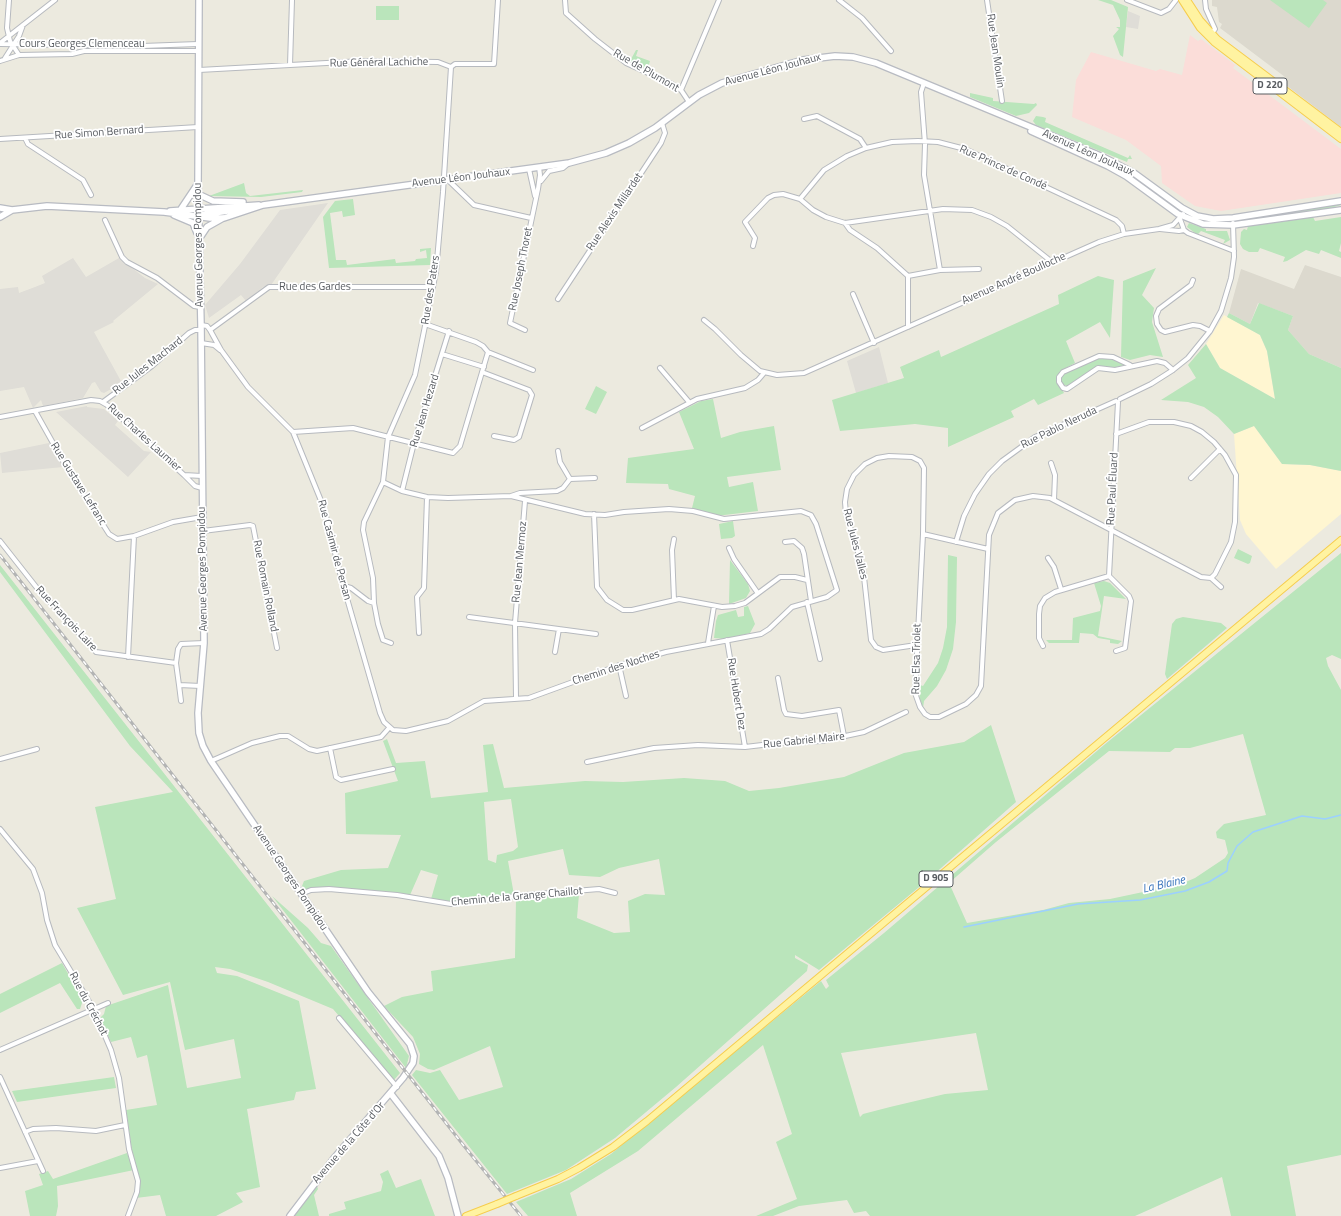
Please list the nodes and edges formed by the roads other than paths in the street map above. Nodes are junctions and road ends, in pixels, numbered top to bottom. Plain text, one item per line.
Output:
1 (9, 0) edge
2 (55, 0) edge
3 (199, 0) edge
4 (292, 0) edge
5 (498, 0) edge
6 (565, 0) edge
7 (718, 0) edge
8 (839, 0) edge
9 (987, 0) edge
10 (1127, 0) edge
11 (1176, 0) edge
12 (1182, 0) edge
13 (1187, 0) edge
14 (1205, 0) edge
15 (23, 25) junction
16 (1212, 33) junction
17 (9, 36) junction
18 (0, 43) edge
19 (13, 44) junction
20 (198, 44) junction
21 (198, 51) junction
22 (891, 51) dead end
23 (19, 55) junction
24 (5, 58) junction
25 (0, 61) edge
26 (290, 66) junction
27 (450, 67) junction
28 (198, 70) junction
29 (924, 83) junction
30 (681, 90) junction
31 (1002, 101) dead end
32 (689, 102) junction
33 (804, 118) dead end
34 (662, 123) junction
35 (1024, 126) junction
36 (198, 127) junction
37 (1341, 132) edge
38 (25, 138) junction
39 (0, 139) edge
40 (1341, 139) edge
41 (925, 141) junction
42 (866, 148) junction
43 (569, 163) junction
44 (539, 167) junction
45 (529, 169) junction
46 (446, 180) junction
47 (198, 184) junction
48 (538, 189) junction
49 (198, 194) junction
50 (91, 195) dead end
51 (535, 198) junction
52 (800, 199) junction
53 (1341, 201) edge
54 (256, 204) junction
55 (263, 205) junction
56 (0, 208) edge
57 (181, 208) junction
58 (198, 208) junction
59 (1340, 209) edge
60 (12, 210) junction
61 (1186, 210) junction
62 (930, 211) junction
63 (164, 212) junction
64 (199, 216) junction
65 (1, 217) edge
66 (1181, 217) junction
67 (224, 218) junction
68 (531, 218) junction
69 (1233, 218) junction
70 (105, 220) dead end
71 (845, 223) junction
72 (1233, 225) junction
73 (1158, 229) junction
74 (1184, 230) junction
75 (1124, 234) junction
76 (198, 242) junction
77 (753, 246) dead end
78 (1234, 252) junction
79 (1052, 262) junction
80 (979, 269) dead end
81 (940, 270) junction
82 (908, 276) junction
83 (1193, 280) dead end
84 (433, 287) junction
85 (853, 294) dead end
86 (558, 299) dead end
87 (200, 307) junction
88 (704, 320) dead end
89 (425, 324) junction
90 (201, 327) junction
91 (908, 327) junction
92 (210, 330) junction
93 (525, 330) dead end
94 (449, 331) junction
95 (1210, 331) junction
96 (874, 342) junction
97 (201, 343) junction
98 (221, 350) junction
99 (488, 352) junction
100 (442, 354) junction
101 (1130, 365) junction
102 (484, 367) junction
103 (660, 368) dead end
104 (533, 370) dead end
105 (1173, 370) junction
106 (482, 372) junction
107 (764, 372) junction
108 (1118, 400) junction
109 (103, 402) junction
110 (689, 402) junction
111 (35, 411) junction
112 (0, 418) edge
113 (642, 428) dead end
114 (293, 432) junction
115 (1116, 434) junction
116 (494, 436) dead end
117 (388, 437) junction
118 (414, 443) junction
119 (1220, 449) junction
120 (558, 451) dead end
121 (1051, 463) dead end
122 (184, 475) junction
123 (202, 476) junction
124 (595, 478) dead end
125 (1191, 478) dead end
126 (570, 479) junction
127 (384, 482) junction
128 (202, 488) junction
129 (402, 491) junction
130 (510, 496) junction
131 (427, 497) junction
132 (1054, 500) junction
133 (525, 501) junction
134 (594, 514) junction
135 (202, 517) junction
136 (1111, 530) junction
137 (203, 531) junction
138 (923, 534) junction
139 (134, 536) junction
140 (674, 539) dead end
141 (1341, 540) edge
142 (0, 541) edge
143 (785, 542) dead end
144 (956, 542) junction
145 (729, 548) dead end
146 (988, 549) junction
147 (1048, 558) dead end
148 (1109, 576) junction
149 (1211, 578) junction
150 (806, 580) junction
151 (344, 586) junction
152 (1221, 587) dead end
153 (1061, 589) junction
154 (757, 592) junction
155 (674, 600) junction
156 (809, 602) junction
157 (374, 603) junction
158 (714, 606) junction
159 (469, 618) dead end
160 (515, 623) junction
161 (558, 629) junction
162 (419, 633) dead end
163 (596, 634) dead end
164 (727, 640) junction
165 (204, 643) junction
166 (391, 643) dead end
167 (708, 643) junction
168 (916, 645) junction
169 (1043, 646) dead end
170 (277, 648) dead end
171 (1116, 651) dead end
172 (555, 652) dead end
173 (128, 657) junction
174 (820, 658) dead end
175 (176, 663) junction
176 (619, 665) junction
177 (778, 678) dead end
178 (179, 685) junction
179 (202, 686) junction
180 (626, 696) dead end
181 (516, 698) junction
182 (181, 701) dead end
183 (906, 712) dead end
184 (389, 728) junction
185 (844, 736) junction
186 (330, 748) junction
187 (745, 748) junction
188 (37, 749) dead end
189 (0, 758) edge
190 (211, 761) junction
191 (587, 762) dead end
192 (393, 769) dead end
193 (0, 829) edge
194 (615, 893) dead end
195 (301, 894) junction
196 (108, 1003) dead end
197 (93, 1008) junction
198 (339, 1018) dead end
199 (0, 1050) edge
200 (409, 1070) joint
201 (0, 1077) edge
202 (1, 1084) edge
203 (397, 1087) junction
204 (391, 1094) junction
205 (125, 1125) junction
206 (25, 1132) junction
207 (38, 1161) junction
208 (0, 1168) edge
209 (43, 1171) dead end
210 (128, 1216) edge
211 (290, 1216) edge
212 (458, 1216) edge
213 (467, 1216) edge

1 - 17 street
2 - 15 street
3 - 20 main road, Avenue Georges Pompidou
4 - 26 street
5 - 27 street, Rue Général Lachiche
6 - 30 street, Rue de Plumont
7 - 30 street
8 - 22 street
9 - 31 street, Rue Jean Moulin
10 - 11 street
12 - 40 main road, D 220
13 - 16 main road, D 220
14 - 16 street
15 - 17 street
15 - 19 street
16 - 37 main road, D 220
17 - 18 street
17 - 19 street
18 - 19 street
19 - 20 street, Cours Georges Clemenceau
19 - 23 street, Cours Georges Clemenceau
19 - 24 street
20 - 21 main road, Avenue Georges Pompidou
21 - 23 street, Cours Georges Clemenceau
21 - 28 main road, Avenue Georges Pompidou
23 - 24 street
24 - 25 street
26 - 27 street, Rue Général Lachiche
26 - 28 street, Rue Général Lachiche
27 - 46 street, Rue des Paters
28 - 36 main road, Avenue Georges Pompidou
29 - 32 main road, Avenue Léon Jouhaux
29 - 35 main road, Avenue Léon Jouhaux
29 - 41 street
30 - 32 street, Rue de Plumont
32 - 34 main road, Avenue Léon Jouhaux
33 - 42 street
34 - 43 main road, Avenue Léon Jouhaux
34 - 86 street, Rue Alexis Millardet
35 - 61 main road, Avenue Léon Jouhaux
35 - 66 main road
36 - 38 street, Rue Simon Bernard
36 - 47 main road, Avenue Georges Pompidou
38 - 39 street, Rue Simon Bernard
38 - 50 street
41 - 42 street, Rue Prince de Condé
41 - 62 street
41 - 75 street, Rue Prince de Condé
42 - 52 street, Rue Prince de Condé
43 - 44 main road, Avenue Léon Jouhaux
43 - 48 street, Rue Joseph Thoret
44 - 45 main road, Avenue Léon Jouhaux
44 - 48 street, Rue Joseph Thoret
45 - 46 main road, Avenue Léon Jouhaux
45 - 51 street, Rue Joseph Thoret
46 - 55 main road, Avenue Léon Jouhaux
46 - 68 street
46 - 84 street, Rue des Paters
47 - 49 main road, Avenue Georges Pompidou
47 - 57 main road
48 - 51 street, Rue Joseph Thoret
49 - 54 main road
49 - 58 main road, Avenue Georges Pompidou
51 - 68 street, Rue Joseph Thoret
52 - 71 street
52 - 77 street
53 - 69 main road, Avenue Léon Jouhaux
54 - 55 main road, Avenue Léon Jouhaux
54 - 58 main road, Avenue Léon Jouhaux
54 - 64 main road
55 - 67 main road, Avenue Léon Jouhaux
56 - 60 main road
56 - 65 street
57 - 58 main road, Avenue Léon Jouhaux
57 - 63 main road, Avenue Léon Jouhaux
58 - 64 main road, Avenue Georges Pompidou
59 - 72 main road
60 - 63 main road
60 - 65 main road
61 - 66 street
61 - 69 main road, Avenue Léon Jouhaux
62 - 71 street
62 - 79 street
62 - 81 street
63 - 64 main road, Avenue Léon Jouhaux
63 - 76 main road
64 - 67 main road, Avenue Léon Jouhaux
64 - 76 main road, Avenue Georges Pompidou
66 - 72 main road
66 - 73 street
66 - 74 street
67 - 76 main road
68 - 93 street, Rue Joseph Thoret
69 - 72 street, Rue Pablo Neruda
70 - 87 street
71 - 82 street
72 - 78 street, Rue Pablo Neruda
73 - 74 street
73 - 75 street, Avenue André Boulloche
74 - 78 street
75 - 79 street, Avenue André Boulloche
76 - 87 main road, Avenue Georges Pompidou
78 - 95 street, Rue Pablo Neruda
79 - 91 street, Avenue André Boulloche
80 - 81 street
81 - 82 street
82 - 91 street
83 - 95 street
84 - 89 street, Rue des Paters
84 - 92 street, Rue des Gardes
85 - 96 street
87 - 90 main road, Avenue Georges Pompidou
88 - 107 street, Avenue André Boulloche
89 - 94 street
89 - 117 street, Rue des Paters
90 - 92 street
90 - 97 main road, Avenue Georges Pompidou
90 - 109 street, Rue Jules Machard
91 - 96 street, Avenue André Boulloche
92 - 98 street, Rue Casimir de Persan
94 - 99 street
94 - 100 street, Rue Jean Hezard
95 - 105 street, Rue Pablo Neruda
96 - 107 street, Avenue André Boulloche
97 - 98 street
97 - 123 main road, Avenue Georges Pompidou
98 - 114 street, Rue Casimir de Persan
99 - 102 street
99 - 104 street
100 - 102 street
100 - 118 street, Rue Jean Hezard
101 - 101 street
101 - 105 street
102 - 106 street
103 - 110 street
105 - 108 street, Rue Pablo Neruda
106 - 116 street
106 - 118 street
107 - 110 street
108 - 115 street, Rue Paul Éluard
108 - 144 street, Rue Pablo Neruda
109 - 111 street, Rue Jules Machard
109 - 122 street, Rue Charles Laumier
110 - 113 street
111 - 112 street, Rue Jules Machard
111 - 139 street, Rue Gustave Lefranc
114 - 117 street
114 - 151 street, Rue Casimir de Persan
115 - 119 street
115 - 136 street, Rue Paul Éluard
117 - 118 street
117 - 127 street, Rue des Paters
118 - 129 street, Rue Jean Hezard
119 - 125 street
119 - 149 street
120 - 126 street
121 - 132 street
122 - 123 street, Rue Charles Laumier
122 - 128 street, Rue Charles Laumier
123 - 128 main road, Avenue Georges Pompidou
124 - 126 street
126 - 130 street
127 - 129 street
127 - 157 street, Rue des Paters
128 - 135 main road, Avenue Georges Pompidou
129 - 131 street
130 - 131 street
130 - 133 street
131 - 162 street
132 - 136 street, Rue Elsa Triolet
132 - 146 street, Rue Elsa Triolet
133 - 134 street
133 - 160 street, Rue Jean Mermoz
134 - 155 street
134 - 156 street, Chemin des Noches
135 - 137 main road, Avenue Georges Pompidou
135 - 139 street, Rue Gustave Lefranc
136 - 148 street, Rue Paul Éluard
136 - 149 street, Rue Elsa Triolet
137 - 165 main road, Avenue Georges Pompidou
137 - 170 street, Rue Romain Rolland
138 - 144 street
138 - 168 street, Rue Elsa Triolet
138 - 168 street, Rue Jules Valles
139 - 173 street
140 - 155 street
141 - 213 main road, D 905, bridge
142 - 173 street, Rue François Laire
143 - 150 street
144 - 146 street
145 - 154 street
146 - 168 street, Rue Elsa Triolet
147 - 153 street
148 - 153 street
148 - 171 street
149 - 152 street
150 - 154 street
150 - 156 street
151 - 157 street
151 - 184 street, Rue Casimir de Persan
153 - 169 street
154 - 158 street
155 - 158 street
156 - 164 street, Chemin des Noches
156 - 174 street
157 - 166 street, Rue des Paters
158 - 167 street
159 - 160 street
160 - 161 street
160 - 181 street, Rue Jean Mermoz
161 - 163 street
161 - 172 street
164 - 167 street, Chemin des Noches
164 - 187 street, Rue Hubert Dez
165 - 175 street
165 - 179 main road, Avenue Georges Pompidou
167 - 176 street, Chemin des Noches
173 - 175 street, Rue François Laire
175 - 178 street
176 - 180 street
176 - 181 street, Chemin des Noches
177 - 185 street
178 - 179 street
178 - 182 street
179 - 190 main road, Avenue Georges Pompidou
181 - 184 street, Chemin des Noches
183 - 185 street, Rue Gabriel Maire
184 - 186 street
185 - 187 street, Rue Gabriel Maire
186 - 190 street
186 - 192 street
187 - 191 street, Rue Gabriel Maire
188 - 189 street
190 - 195 main road, Avenue Georges Pompidou
193 - 197 street, Rue du Créchot
194 - 195 street, Chemin de la Grange Chaillot
195 - 200 main road, Avenue Georges Pompidou
196 - 197 street
197 - 199 street
197 - 205 street, Rue du Créchot
198 - 203 street
200 - 203 main road, Avenue de la Côte d'Or
201 - 202 street
202 - 206 street
203 - 204 main road, Avenue de la Côte d'Or
204 - 211 main road, Avenue de la Côte d'Or
204 - 212 main road
205 - 206 street
205 - 210 street, Rue du Créchot
206 - 207 street
207 - 208 street
207 - 209 street

